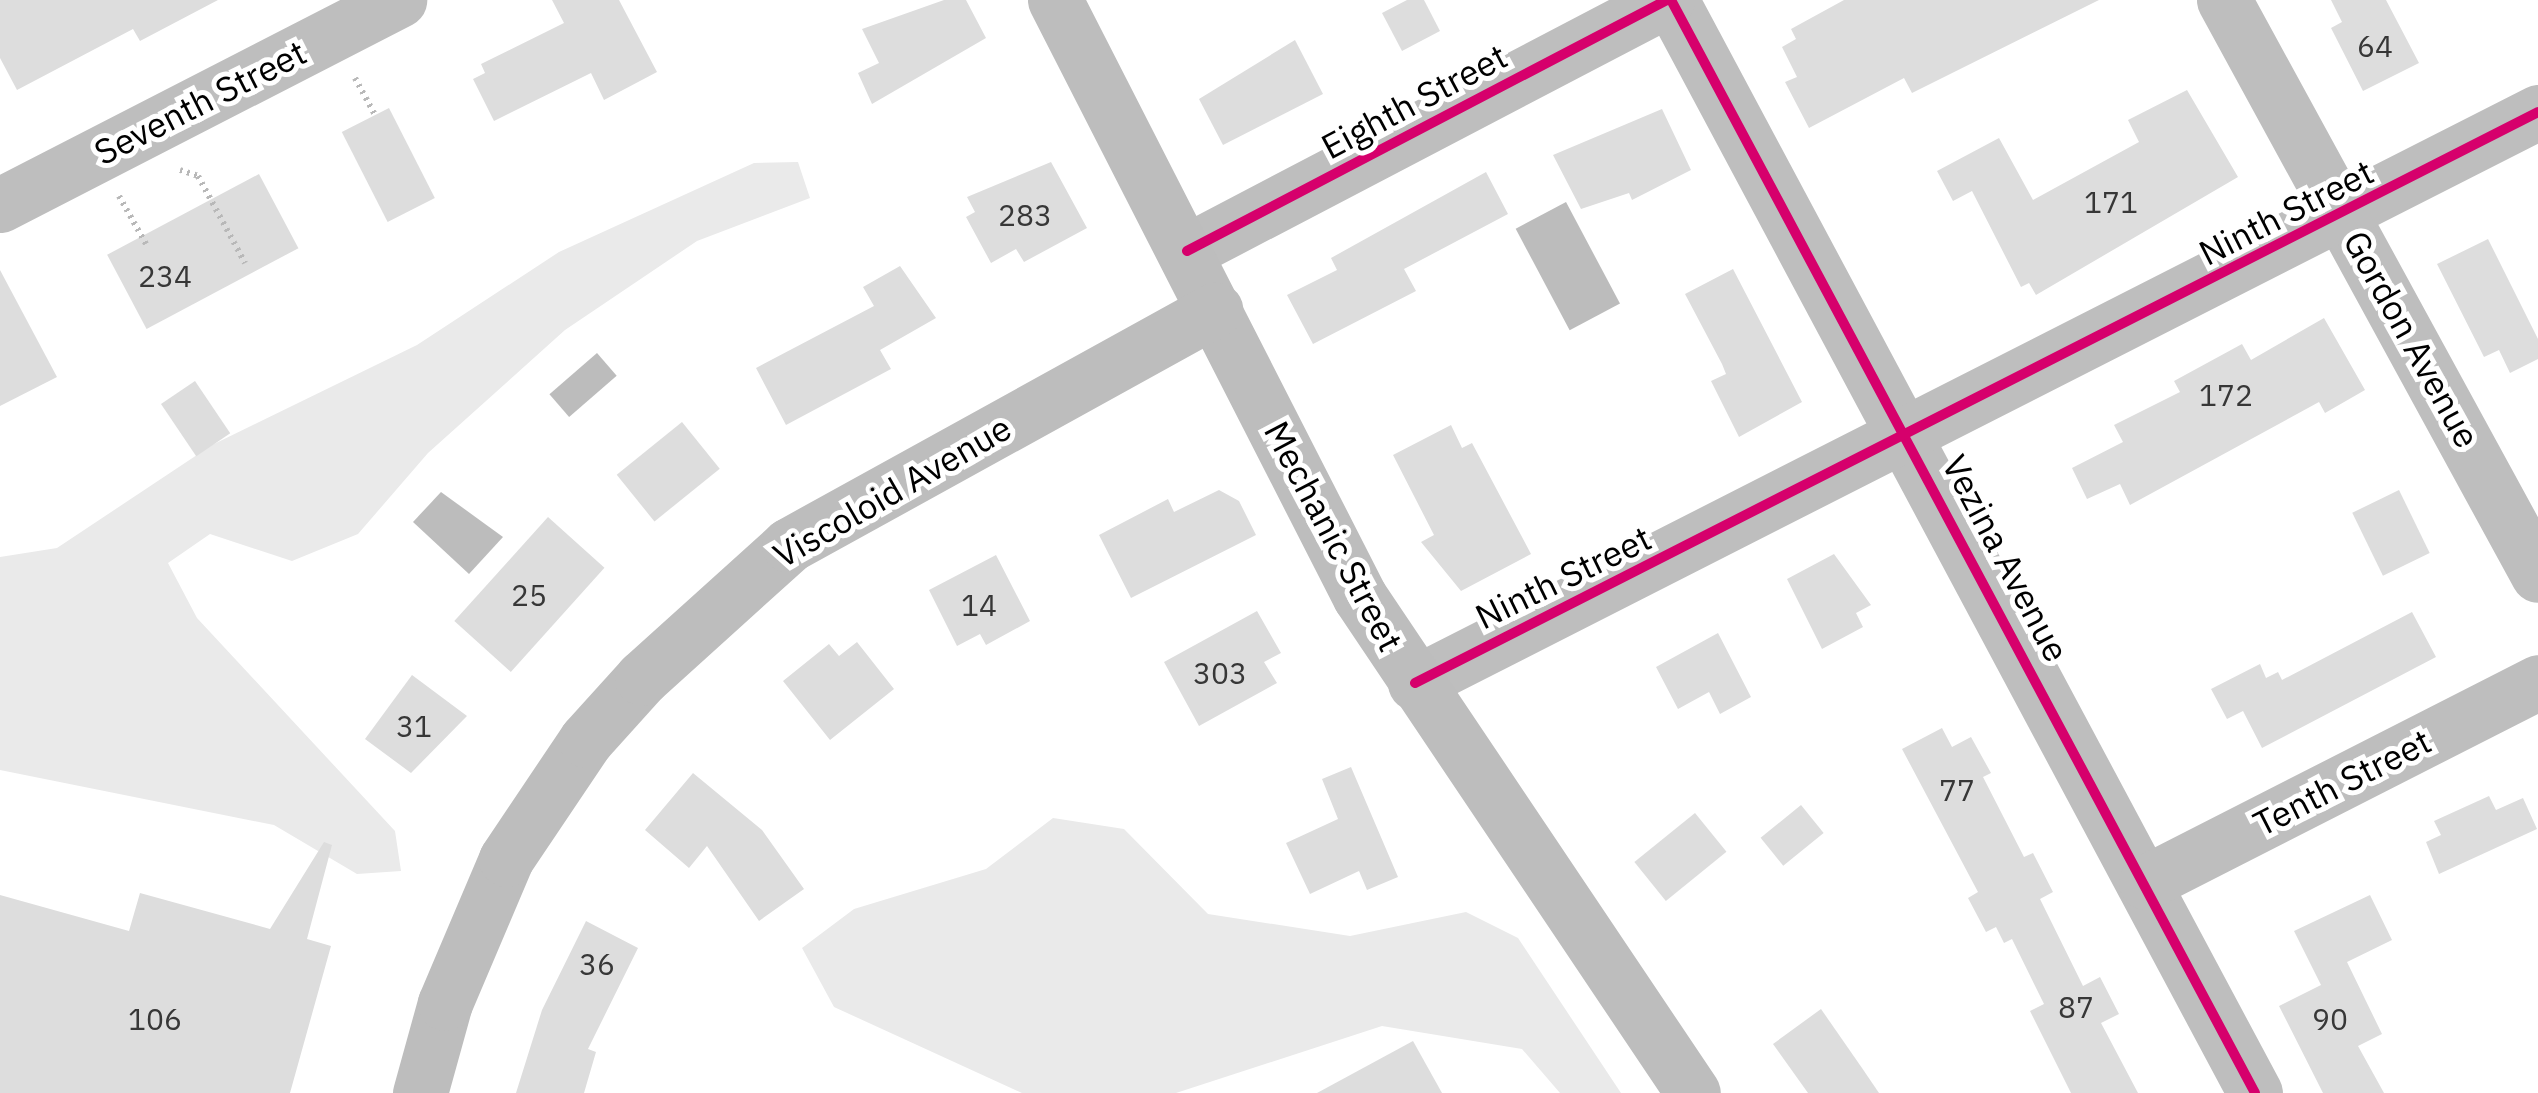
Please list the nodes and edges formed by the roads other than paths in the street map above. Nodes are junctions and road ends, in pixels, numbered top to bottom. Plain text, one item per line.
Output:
1 (400, 0) edge
2 (1055, 0) edge
3 (1669, 0) edge
4 (2224, 0) edge
5 (2538, 112) edge
6 (0, 205) edge
7 (2343, 213) junction
8 (1187, 252) junction
9 (1216, 310) junction
10 (1912, 438) junction
11 (2538, 574) edge
12 (2538, 682) edge
13 (1415, 683) junction
14 (2146, 882) junction
15 (420, 1093) edge
16 (1693, 1093) edge
17 (2255, 1093) edge

1 - 6 street, Seventh Street
2 - 8 main road, Mechanic Street
3 - 8 street, Eighth Street
3 - 10 street, Vezina Avenue
4 - 7 street, Gordon Avenue
5 - 7 street, Ninth Street
7 - 10 street, Ninth Street
7 - 11 street, Gordon Avenue
8 - 9 main road, Mechanic Street
9 - 13 main road, Mechanic Street
9 - 15 main road, Viscoloid Avenue
10 - 13 street, Ninth Street
10 - 14 street, Vezina Avenue
12 - 14 street, Tenth Street
13 - 16 main road, Mechanic Street
14 - 17 street, Vezina Avenue

